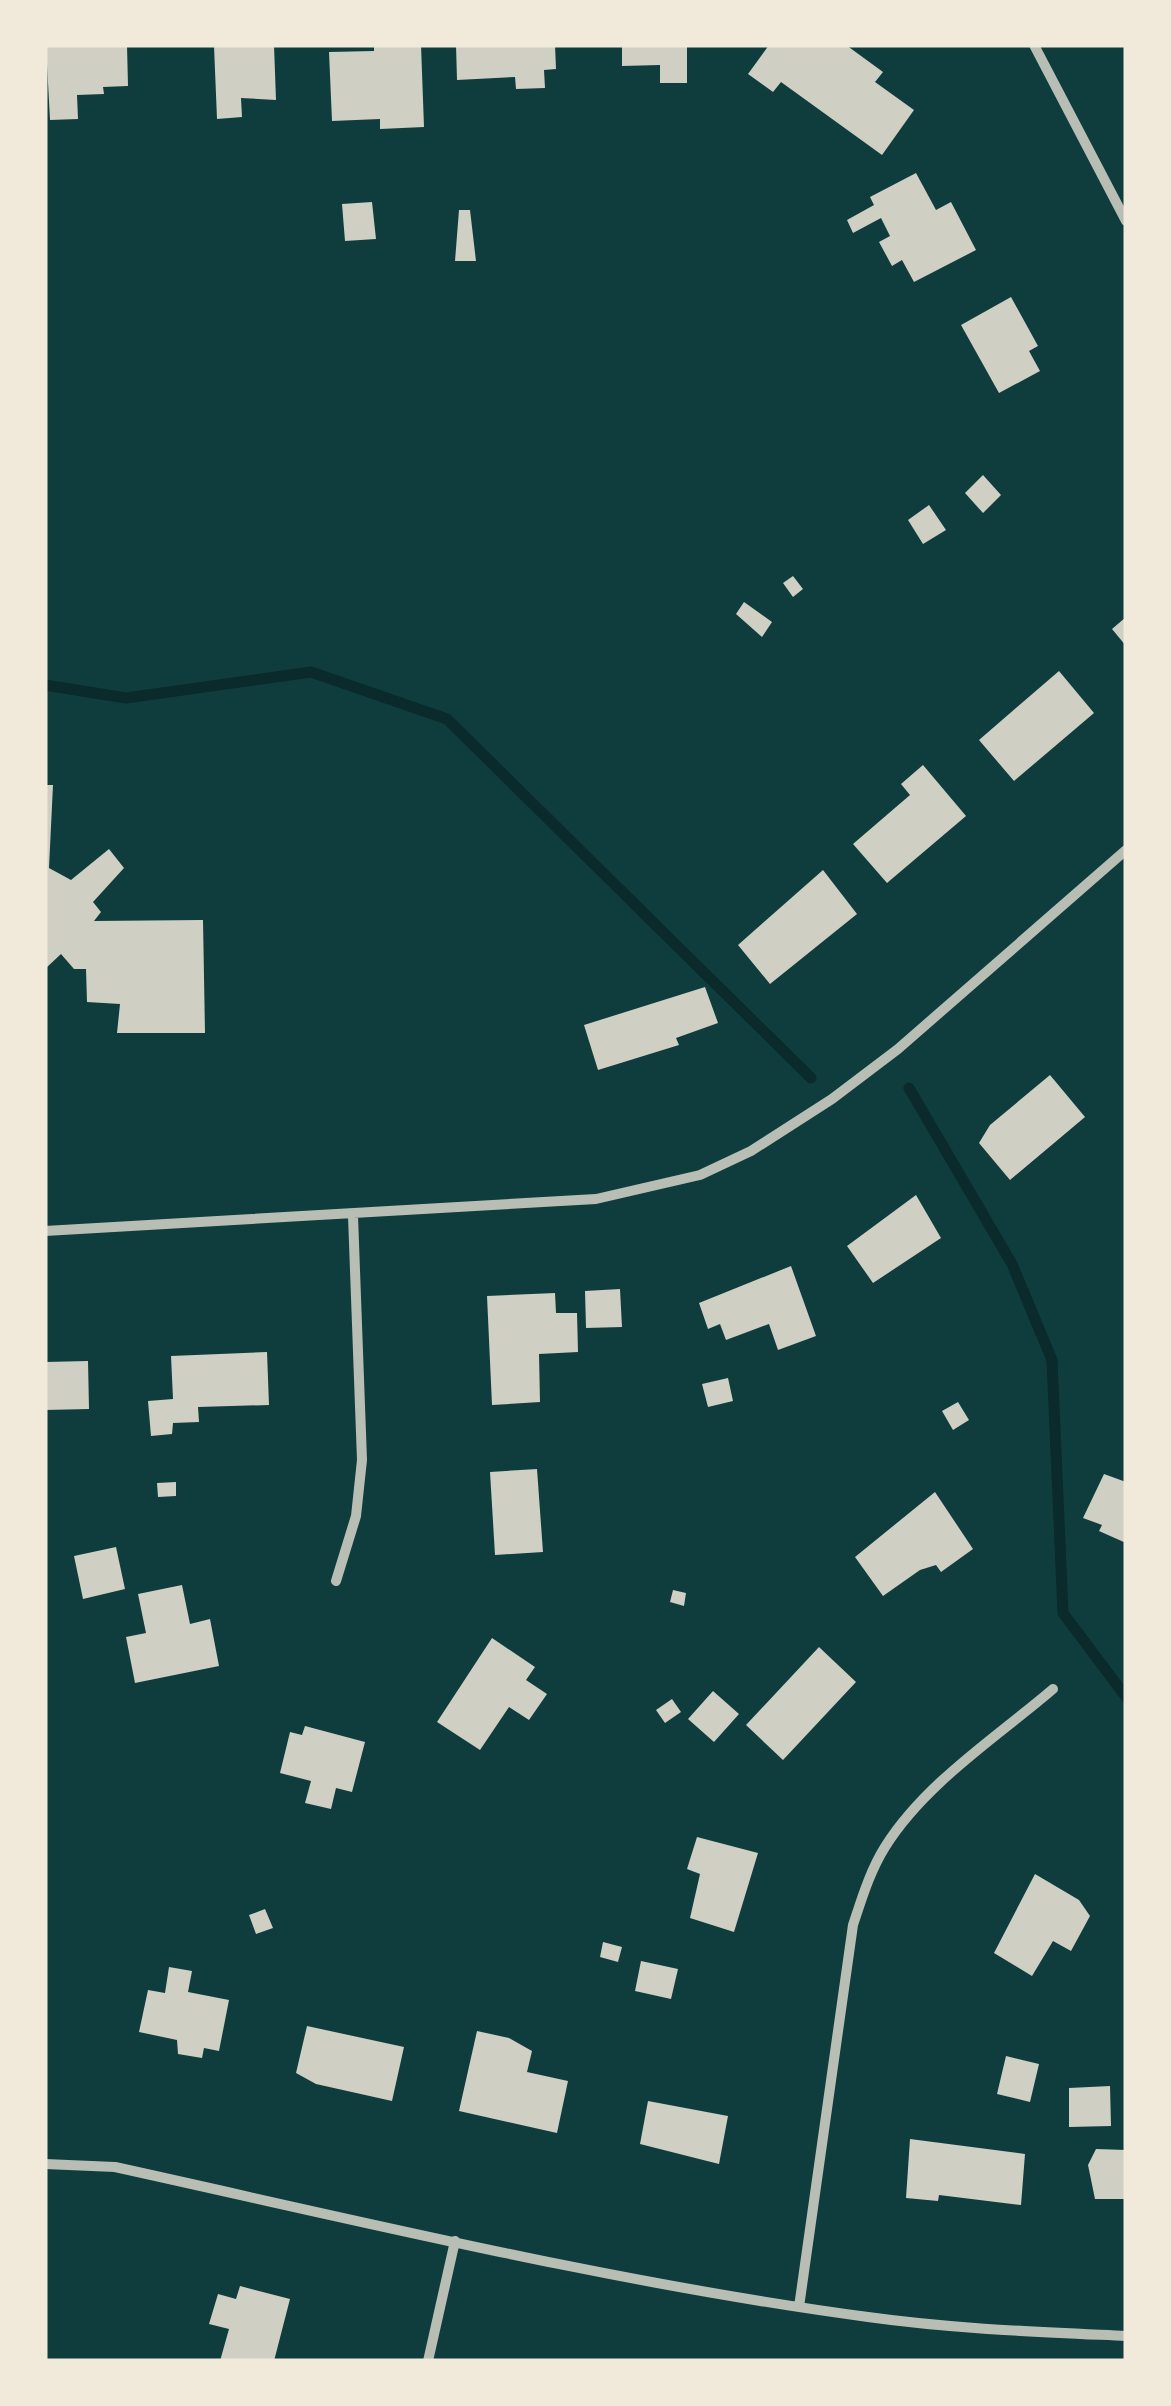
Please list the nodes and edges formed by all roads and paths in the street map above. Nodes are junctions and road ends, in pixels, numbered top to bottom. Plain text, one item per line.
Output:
1 (1034, 45) edge
2 (1126, 221) edge
3 (1126, 850) edge
4 (352, 1216) junction
5 (45, 1232) edge
6 (336, 1581) dead end
7 (1053, 1689) dead end
8 (45, 2164) edge
9 (455, 2241) junction
10 (800, 2308) junction
11 (1126, 2336) edge
12 (428, 2361) edge

1 - 2 street
3 - 4 street
4 - 5 street
4 - 6 street
7 - 10 street
8 - 9 street
9 - 10 street
9 - 12 street
10 - 11 street

